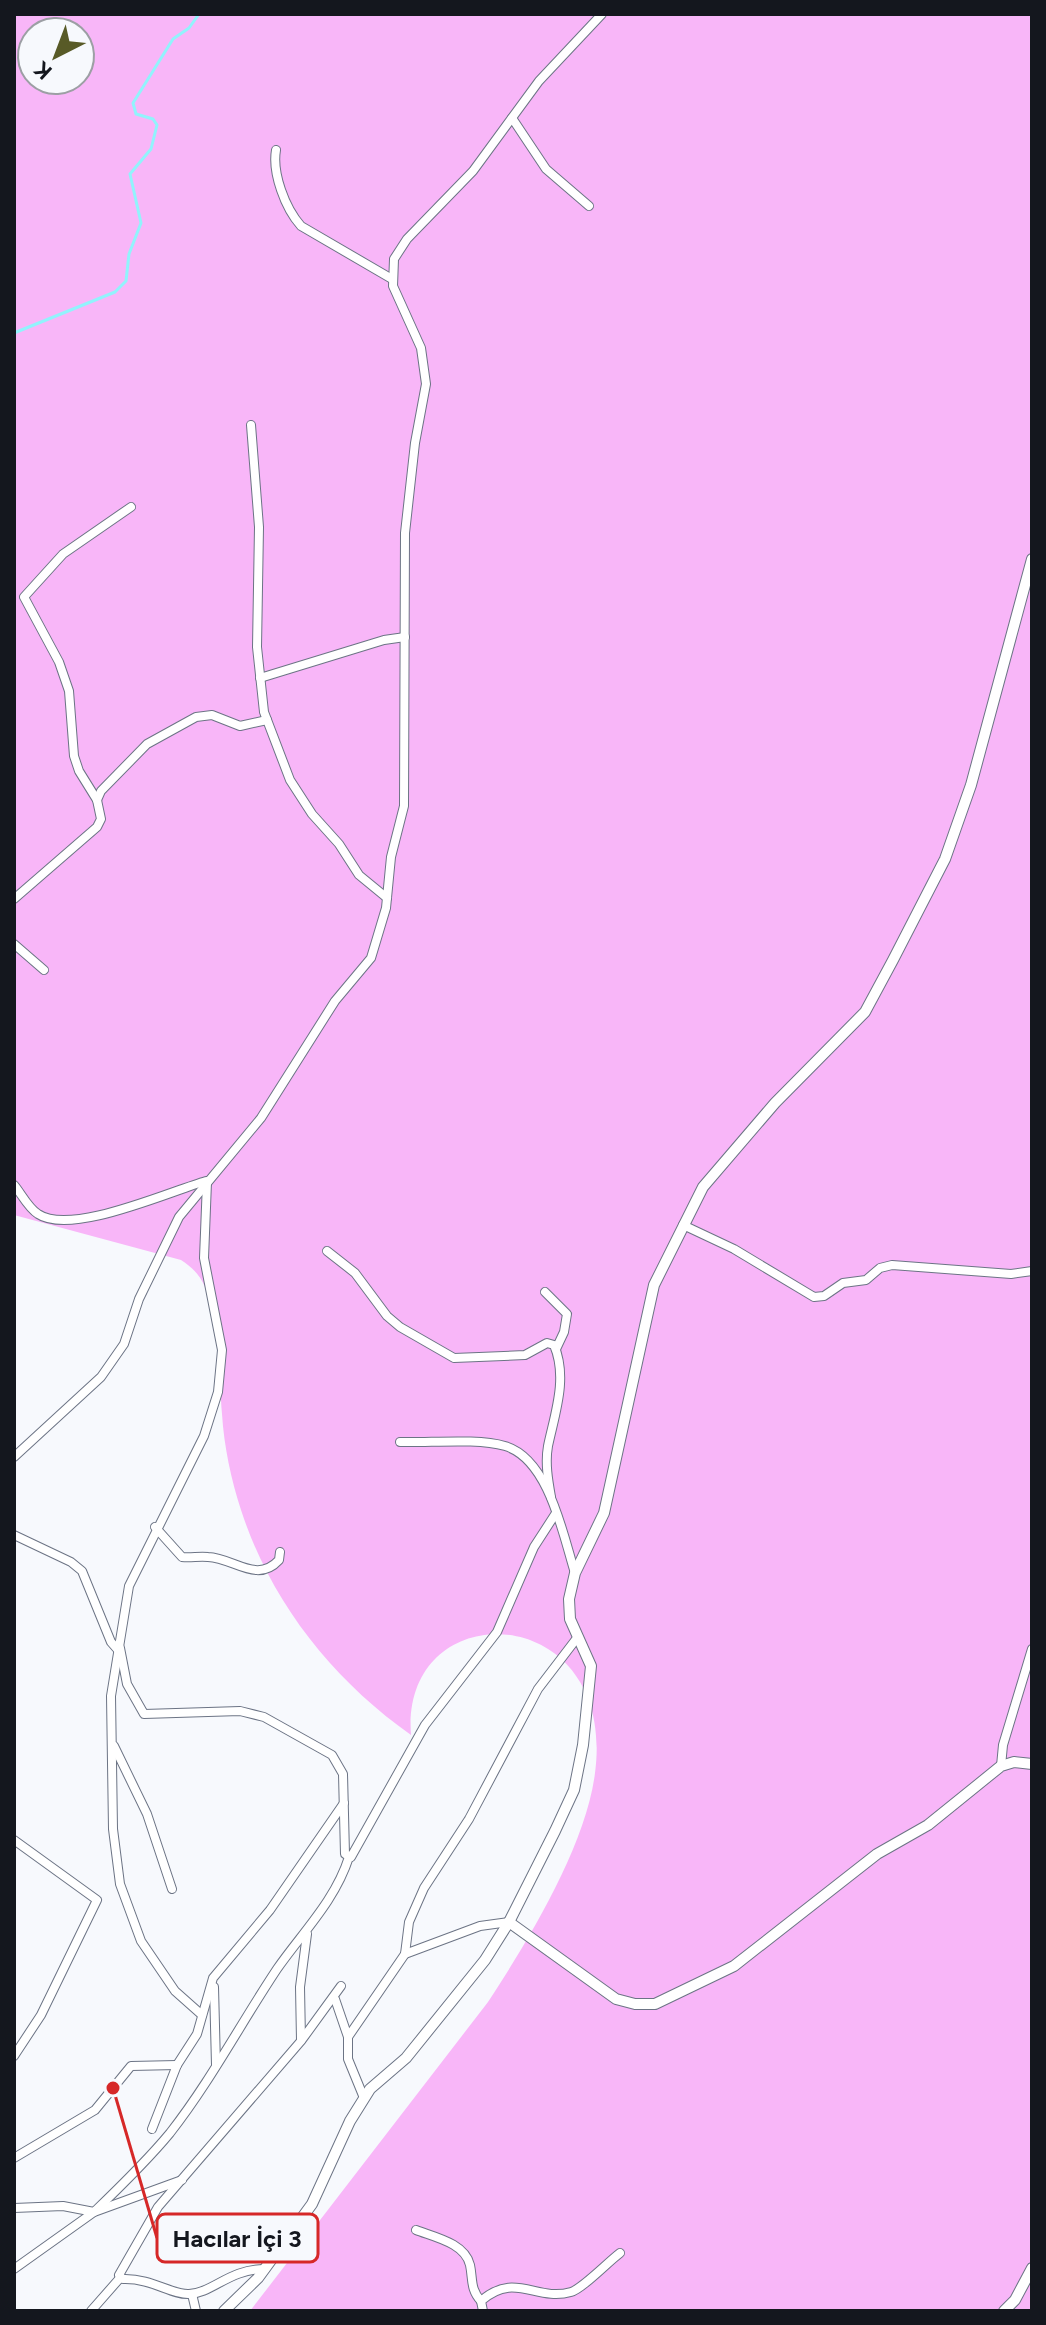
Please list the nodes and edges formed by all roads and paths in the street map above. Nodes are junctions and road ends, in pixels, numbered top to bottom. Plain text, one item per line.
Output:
1 (602, 14) edge
2 (512, 118) junction
3 (276, 150) dead end
4 (589, 206) dead end
5 (392, 279) junction
6 (251, 425) dead end
7 (131, 507) dead end
8 (1032, 559) edge
9 (405, 637) junction
10 (260, 678) junction
11 (267, 720) junction
12 (97, 800) junction
13 (387, 898) junction
14 (14, 899) edge
15 (14, 944) edge
16 (44, 970) dead end
17 (207, 1181) junction
18 (14, 1185) edge
19 (683, 1225) junction
20 (327, 1251) dead end
21 (1032, 1271) edge
22 (545, 1292) dead end
23 (556, 1349) junction
24 (400, 1442) dead end
25 (14, 1457) edge
26 (551, 1497) junction
27 (556, 1513) junction
28 (155, 1527) junction
29 (14, 1535) edge
30 (280, 1552) dead end
31 (575, 1573) junction
32 (577, 1638) junction
33 (119, 1648) junction
34 (1032, 1649) edge
35 (112, 1743) junction
36 (1032, 1764) edge
37 (1001, 1766) junction
38 (344, 1802) junction
39 (14, 1840) edge
40 (349, 1857) junction
41 (172, 1889) dead end
42 (509, 1922) junction
43 (307, 1934) junction
44 (405, 1954) junction
45 (213, 1978) junction
46 (341, 1986) dead end
47 (335, 1999) junction
48 (202, 2015) junction
49 (348, 2037) junction
50 (301, 2041) junction
51 (14, 2056) edge
52 (177, 2065) junction
53 (216, 2066) junction
54 (364, 2098) junction
55 (152, 2129) dead end
56 (14, 2158) edge
57 (182, 2180) junction
58 (14, 2208) edge
59 (94, 2212) junction
60 (416, 2230) dead end
61 (620, 2253) dead end
62 (15, 2268) edge
63 (1032, 2268) edge
64 (265, 2269) junction
65 (120, 2278) junction
66 (14, 2280) edge
67 (192, 2294) junction
68 (481, 2301) junction
69 (91, 2311) edge
70 (196, 2311) edge
71 (224, 2311) edge
72 (483, 2311) edge
73 (1004, 2311) edge

1 - 2 street
2 - 4 street
2 - 5 street
3 - 5 street
5 - 9 street
6 - 10 street
7 - 12 street
8 - 19 street
9 - 10 street
9 - 13 street
10 - 11 street
11 - 12 street
11 - 13 street
12 - 14 street
13 - 17 street
15 - 16 street
17 - 18 street
17 - 25 street
17 - 28 street
19 - 21 street
19 - 31 street
20 - 23 street
22 - 23 street
23 - 26 street
24 - 26 street
26 - 27 street
27 - 31 street
27 - 40 street
28 - 30 street
28 - 33 street
29 - 33 street
31 - 32 street
32 - 42 street
32 - 44 street
33 - 35 street
33 - 38 street
34 - 37 street
35 - 41 street
35 - 48 street
36 - 37 street
37 - 42 street
38 - 40 street
38 - 45 street
39 - 51 street
40 - 43 street
42 - 44 street
42 - 54 street
43 - 50 street
43 - 53 street
44 - 49 street
45 - 48 street
45 - 53 street
46 - 47 street
47 - 49 street
47 - 50 street
48 - 52 street
49 - 54 street
50 - 57 street
52 - 55 street
52 - 56 street
53 - 59 street
54 - 64 street
57 - 59 street
57 - 65 street
58 - 59 street
59 - 62 street
60 - 68 street
61 - 68 street
62 - 66 street
63 - 73 street
64 - 67 street
64 - 71 street
65 - 67 street
65 - 69 street
67 - 70 street
68 - 72 street

